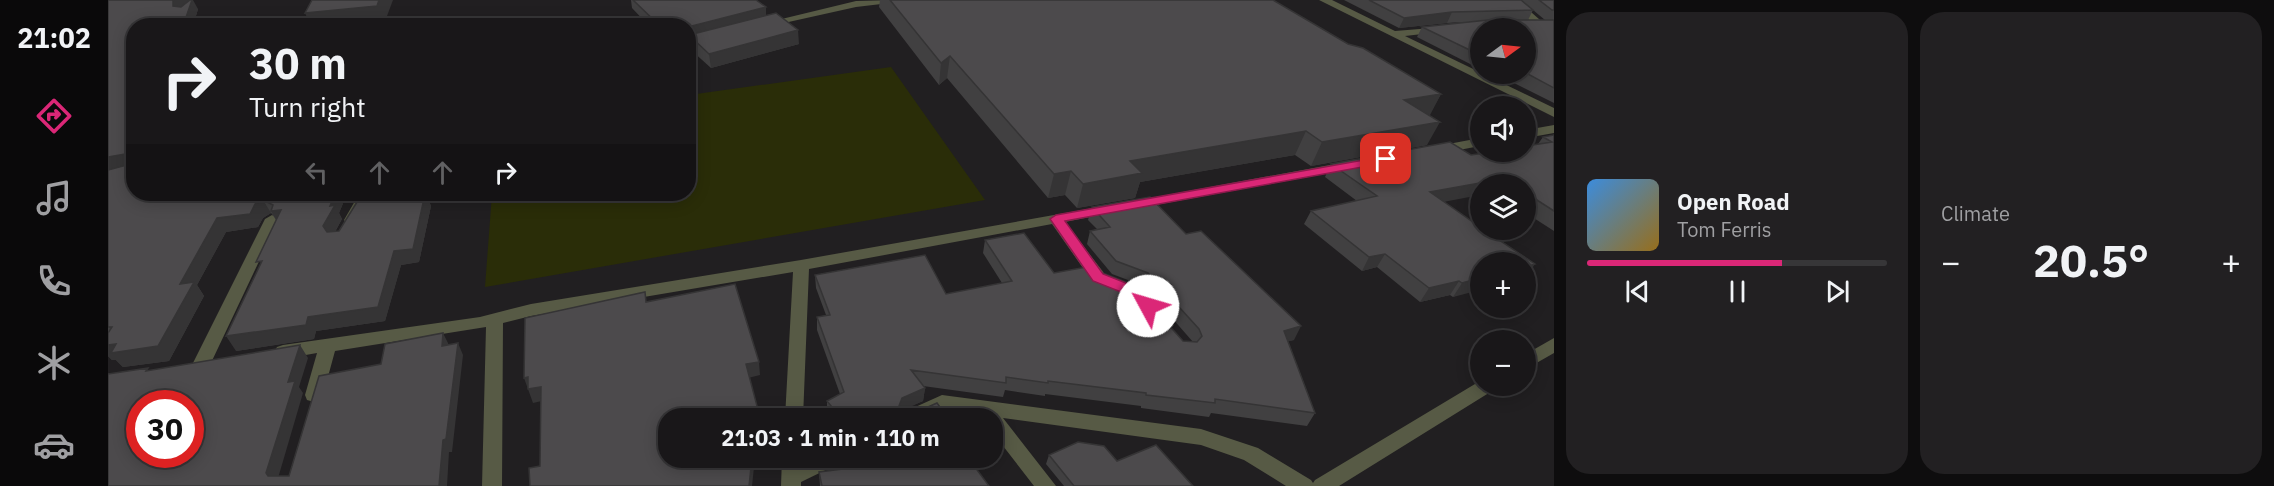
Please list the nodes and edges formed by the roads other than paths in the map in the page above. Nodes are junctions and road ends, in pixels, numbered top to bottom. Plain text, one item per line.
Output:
1 (890, 0) edge
2 (1324, 0) edge
3 (1510, 0) edge
4 (854, 2) edge
5 (759, 26) edge
6 (1536, 26) edge
7 (1542, 26) junction
8 (1554, 26) edge
9 (1447, 28) edge
10 (1394, 34) junction
11 (1554, 113) edge
12 (1554, 129) edge
13 (1536, 132) edge
14 (1470, 144) edge
15 (1422, 153) edge
16 (1363, 164) edge
17 (362, 201) edge
18 (272, 219) edge
19 (1056, 219) junction
20 (344, 231) edge
21 (801, 265) junction
22 (1117, 285) edge
23 (495, 320) junction
24 (1554, 344) edge
25 (328, 346) junction
26 (270, 354) edge
27 (1536, 356) edge
28 (224, 361) edge
29 (1470, 396) edge
30 (794, 408) edge
31 (930, 408) edge
32 (964, 408) edge
33 (310, 410) edge
34 (1003, 416) edge
35 (1003, 431) edge
36 (806, 468) edge
37 (791, 474) edge
38 (492, 486) edge
39 (1046, 486) edge
40 (1304, 486) edge
41 (1322, 486) edge

1 - 4 street
2 - 10 street
3 - 7 street
4 - 5 street
6 - 7 street
7 - 8 street
9 - 10 street
10 - 11 street
12 - 13 street
14 - 15 street
16 - 19 street
17 - 20 street
18 - 28 street
19 - 21 street
19 - 22 street
21 - 23 street
21 - 30 street
23 - 25 street
23 - 38 street
24 - 27 street
25 - 26 street
25 - 33 street
29 - 41 street
31 - 32 street
34 - 40 street
35 - 39 street
36 - 37 street

